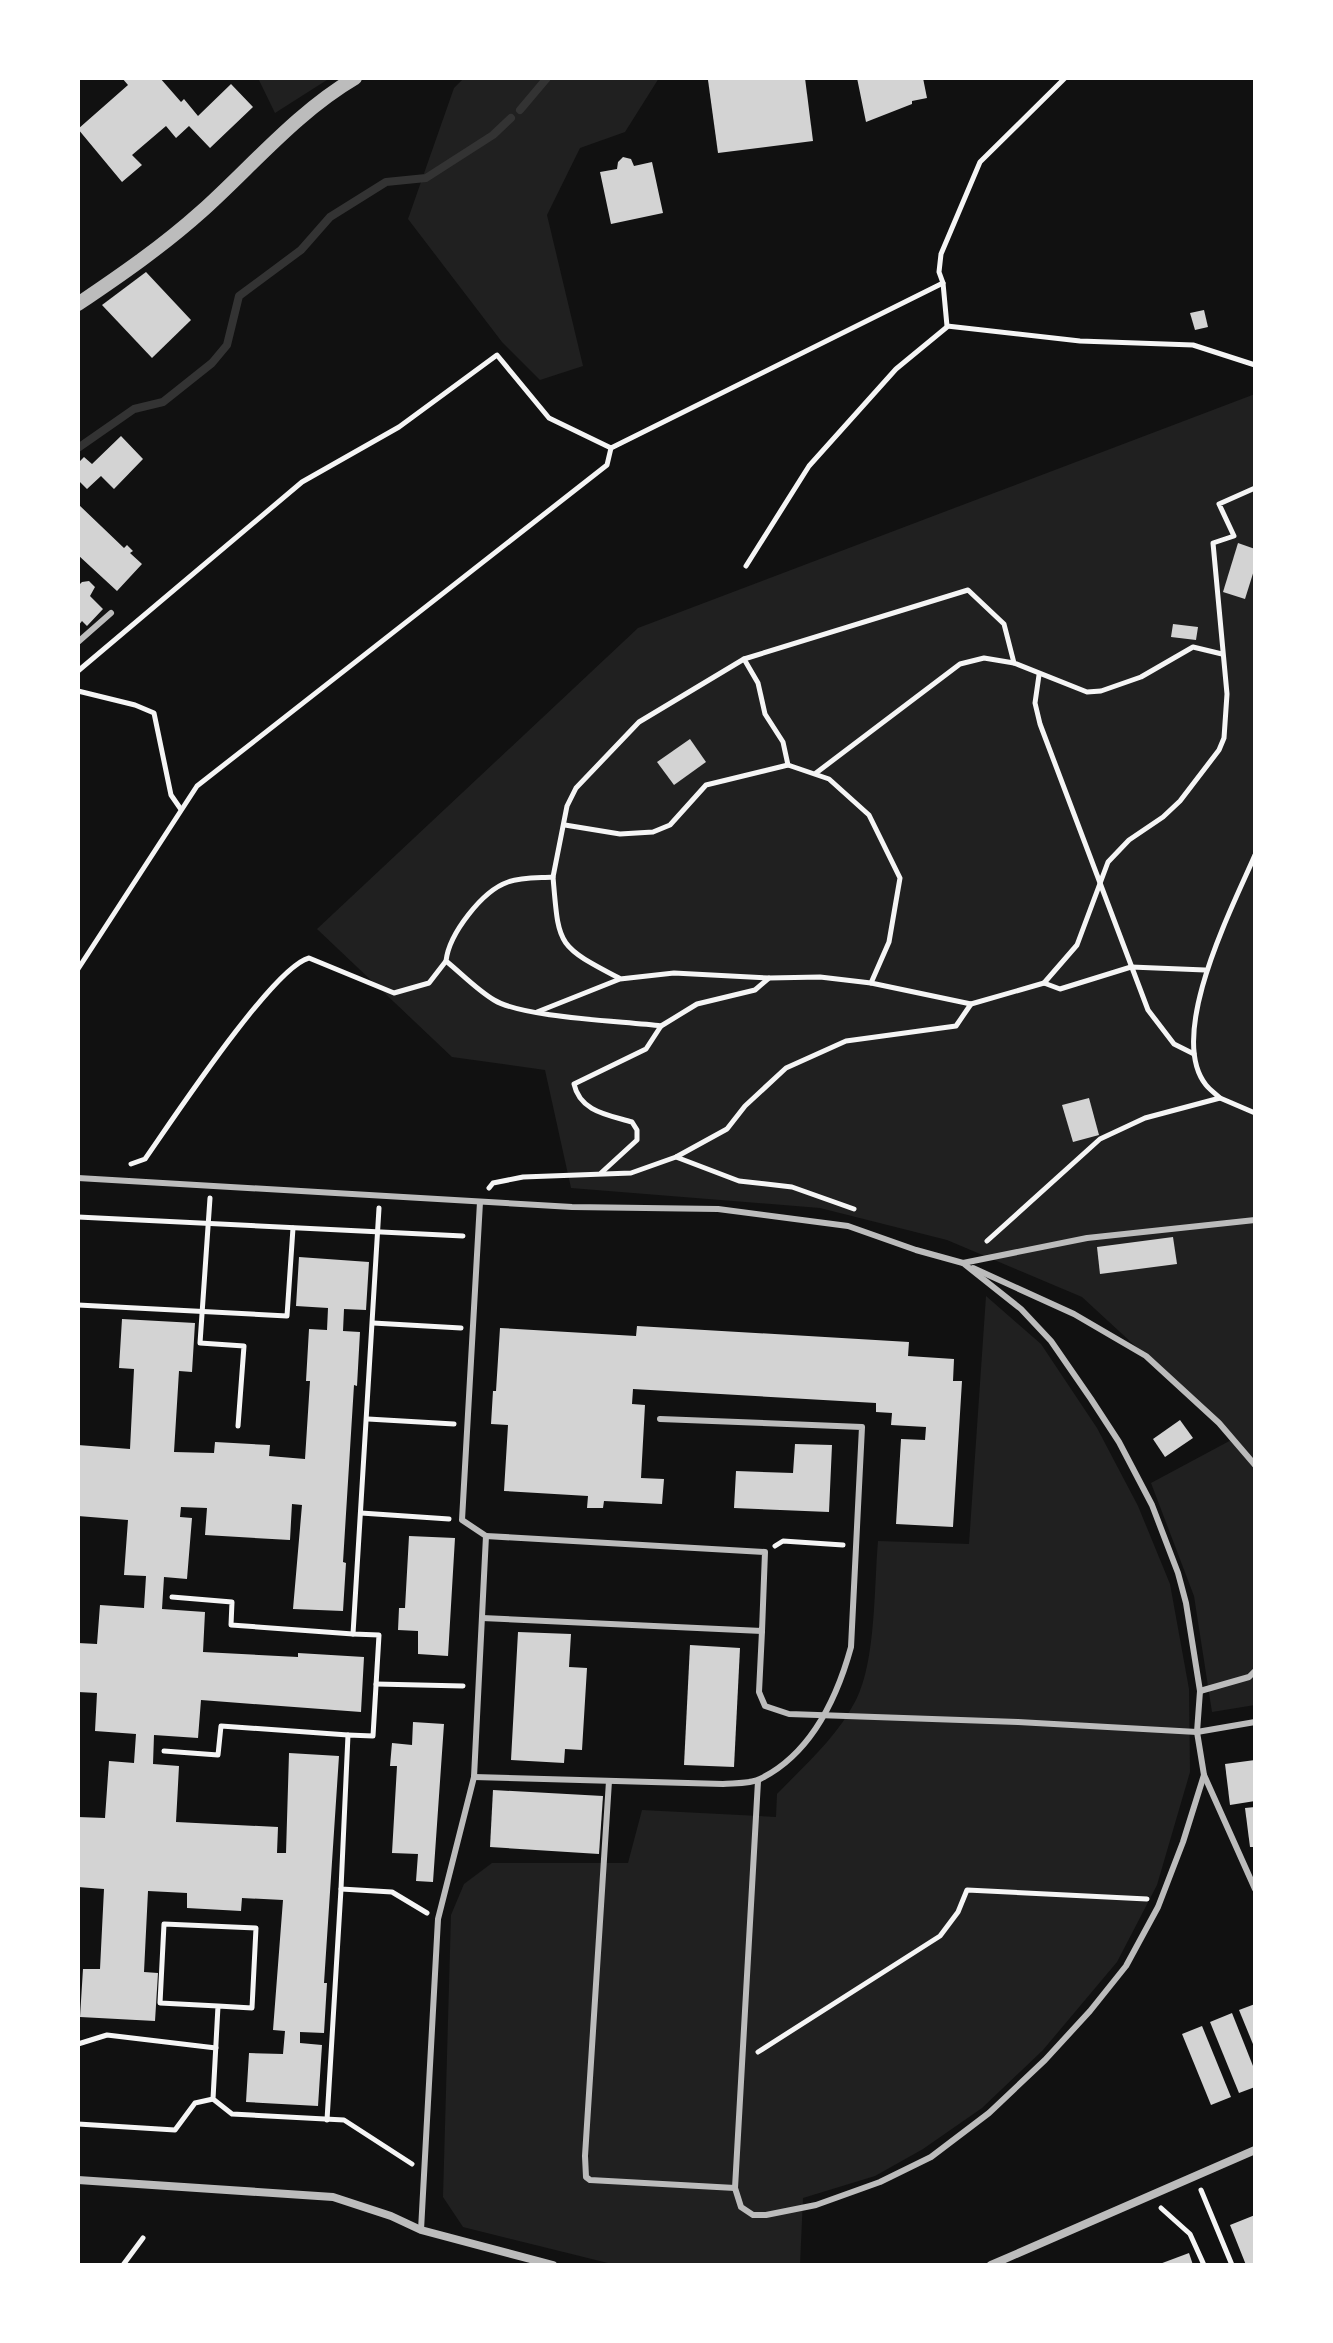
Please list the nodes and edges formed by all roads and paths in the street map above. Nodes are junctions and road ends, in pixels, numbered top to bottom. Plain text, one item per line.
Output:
1 (355, 78) edge
2 (1065, 78) edge
3 (943, 283) junction
4 (78, 304) edge
5 (947, 326) junction
6 (1255, 365) edge
7 (611, 448) junction
8 (1255, 488) edge
9 (746, 566) dead end
10 (111, 613) dead end
11 (78, 642) edge
12 (1222, 654) junction
13 (744, 659) junction
14 (1014, 663) junction
15 (80, 666) edge
16 (1039, 675) junction
17 (78, 691) edge
18 (788, 765) junction
19 (816, 773) junction
20 (180, 808) junction
21 (565, 825) junction
22 (1255, 855) edge
23 (553, 877) junction
24 (1099, 881) junction
25 (446, 961) junction
26 (1131, 967) junction
27 (78, 969) edge
28 (1205, 970) junction
29 (769, 978) junction
30 (620, 979) junction
31 (871, 983) junction
32 (1044, 983) junction
33 (971, 1004) junction
34 (537, 1012) junction
35 (661, 1026) junction
36 (1194, 1054) junction
37 (1220, 1098) junction
38 (1255, 1113) edge
39 (676, 1157) junction
40 (601, 1173) junction
41 (78, 1178) edge
42 (111, 1179) junction
43 (211, 1185) junction
44 (380, 1195) junction
45 (480, 1202) junction
46 (858, 1210) dead end
47 (78, 1217) edge
48 (1255, 1220) edge
49 (209, 1222) junction
50 (293, 1228) junction
51 (378, 1233) junction
52 (480, 1236) junction
53 (963, 1263) junction
54 (78, 1305) edge
55 (202, 1310) junction
56 (373, 1323) junction
57 (474, 1328) junction
58 (368, 1419) junction
59 (660, 1419) dead end
60 (468, 1425) junction
61 (238, 1426) dead end
62 (1255, 1465) edge
63 (361, 1513) junction
64 (462, 1520) junction
65 (486, 1536) junction
66 (856, 1545) junction
67 (765, 1552) junction
68 (172, 1597) dead end
69 (482, 1618) junction
70 (762, 1631) junction
71 (353, 1634) junction
72 (1255, 1671) edge
73 (376, 1684) junction
74 (478, 1687) junction
75 (1200, 1691) junction
76 (826, 1714) junction
77 (1255, 1722) edge
78 (1197, 1732) junction
79 (348, 1735) junction
80 (164, 1751) dead end
81 (1204, 1775) junction
82 (474, 1777) junction
83 (609, 1781) junction
84 (758, 1781) junction
85 (341, 1889) junction
86 (1255, 1889) edge
87 (1160, 1899) junction
88 (438, 1919) junction
89 (218, 2006) junction
90 (78, 2044) edge
91 (216, 2048) junction
92 (742, 2063) junction
93 (213, 2099) junction
94 (327, 2120) junction
95 (78, 2124) edge
96 (1255, 2150) edge
97 (422, 2170) junction
98 (78, 2180) edge
99 (735, 2188) junction
100 (1200, 2189) dead end
101 (1160, 2207) dead end
102 (421, 2230) junction
103 (143, 2238) dead end
104 (123, 2265) edge
105 (553, 2265) edge
106 (991, 2265) edge
107 (1204, 2265) edge
108 (1232, 2265) edge

1 - 4 street
2 - 3 path
3 - 5 path
3 - 7 path
5 - 6 path
5 - 9 path
7 - 15 path
7 - 20 path
8 - 12 path
10 - 11 lane
12 - 16 path
12 - 24 path
13 - 14 path
13 - 18 path
13 - 21 path
14 - 16 path
14 - 19 path
16 - 24 path
17 - 20 path
18 - 19 path
18 - 21 path
19 - 31 path
20 - 27 path
21 - 23 path
22 - 28 path
23 - 25 path
23 - 30 path
24 - 26 path
24 - 32 path
25 - 34 path
25 - 42 path
26 - 28 path
26 - 32 path
26 - 36 path
28 - 36 path
29 - 30 path
29 - 31 path
29 - 35 path
30 - 34 path
31 - 33 path
32 - 33 path
33 - 39 path
34 - 35 path
35 - 40 path
36 - 37 path
37 - 38 path
37 - 53 path
39 - 40 path
39 - 46 path
40 - 45 path
41 - 42 lane
42 - 43 lane
43 - 44 lane
43 - 49 path
44 - 45 lane
44 - 51 path
45 - 52 lane
45 - 53 lane
47 - 49 path
48 - 53 lane
49 - 50 path
49 - 55 path
50 - 51 path
50 - 55 path
51 - 52 path
51 - 56 path
52 - 57 lane
53 - 62 lane
53 - 75 lane
54 - 55 path
55 - 61 path
56 - 57 path
56 - 58 path
57 - 60 lane
58 - 60 path
58 - 63 path
59 - 66 lane
60 - 64 lane
63 - 64 path
63 - 71 path
64 - 65 lane
65 - 67 lane
65 - 69 lane
66 - 67 path
66 - 76 lane
67 - 70 lane
68 - 71 path
69 - 70 lane
69 - 74 lane
70 - 76 lane
71 - 73 path
72 - 75 lane
73 - 74 path
73 - 79 path
74 - 82 lane
75 - 78 lane
76 - 78 lane
76 - 84 lane
77 - 78 lane
78 - 81 lane
79 - 80 path
79 - 85 path
81 - 86 lane
81 - 87 lane
82 - 83 lane
82 - 88 lane
83 - 84 lane
83 - 99 lane
84 - 92 lane
85 - 88 path
85 - 94 path
87 - 92 path
87 - 99 lane
88 - 97 lane
89 - 89 path
89 - 91 path
90 - 91 path
91 - 93 path
92 - 99 lane
93 - 94 path
93 - 95 path
94 - 97 path
96 - 106 street
97 - 102 lane
98 - 102 street
100 - 108 path
101 - 107 path
102 - 105 street
103 - 104 path

